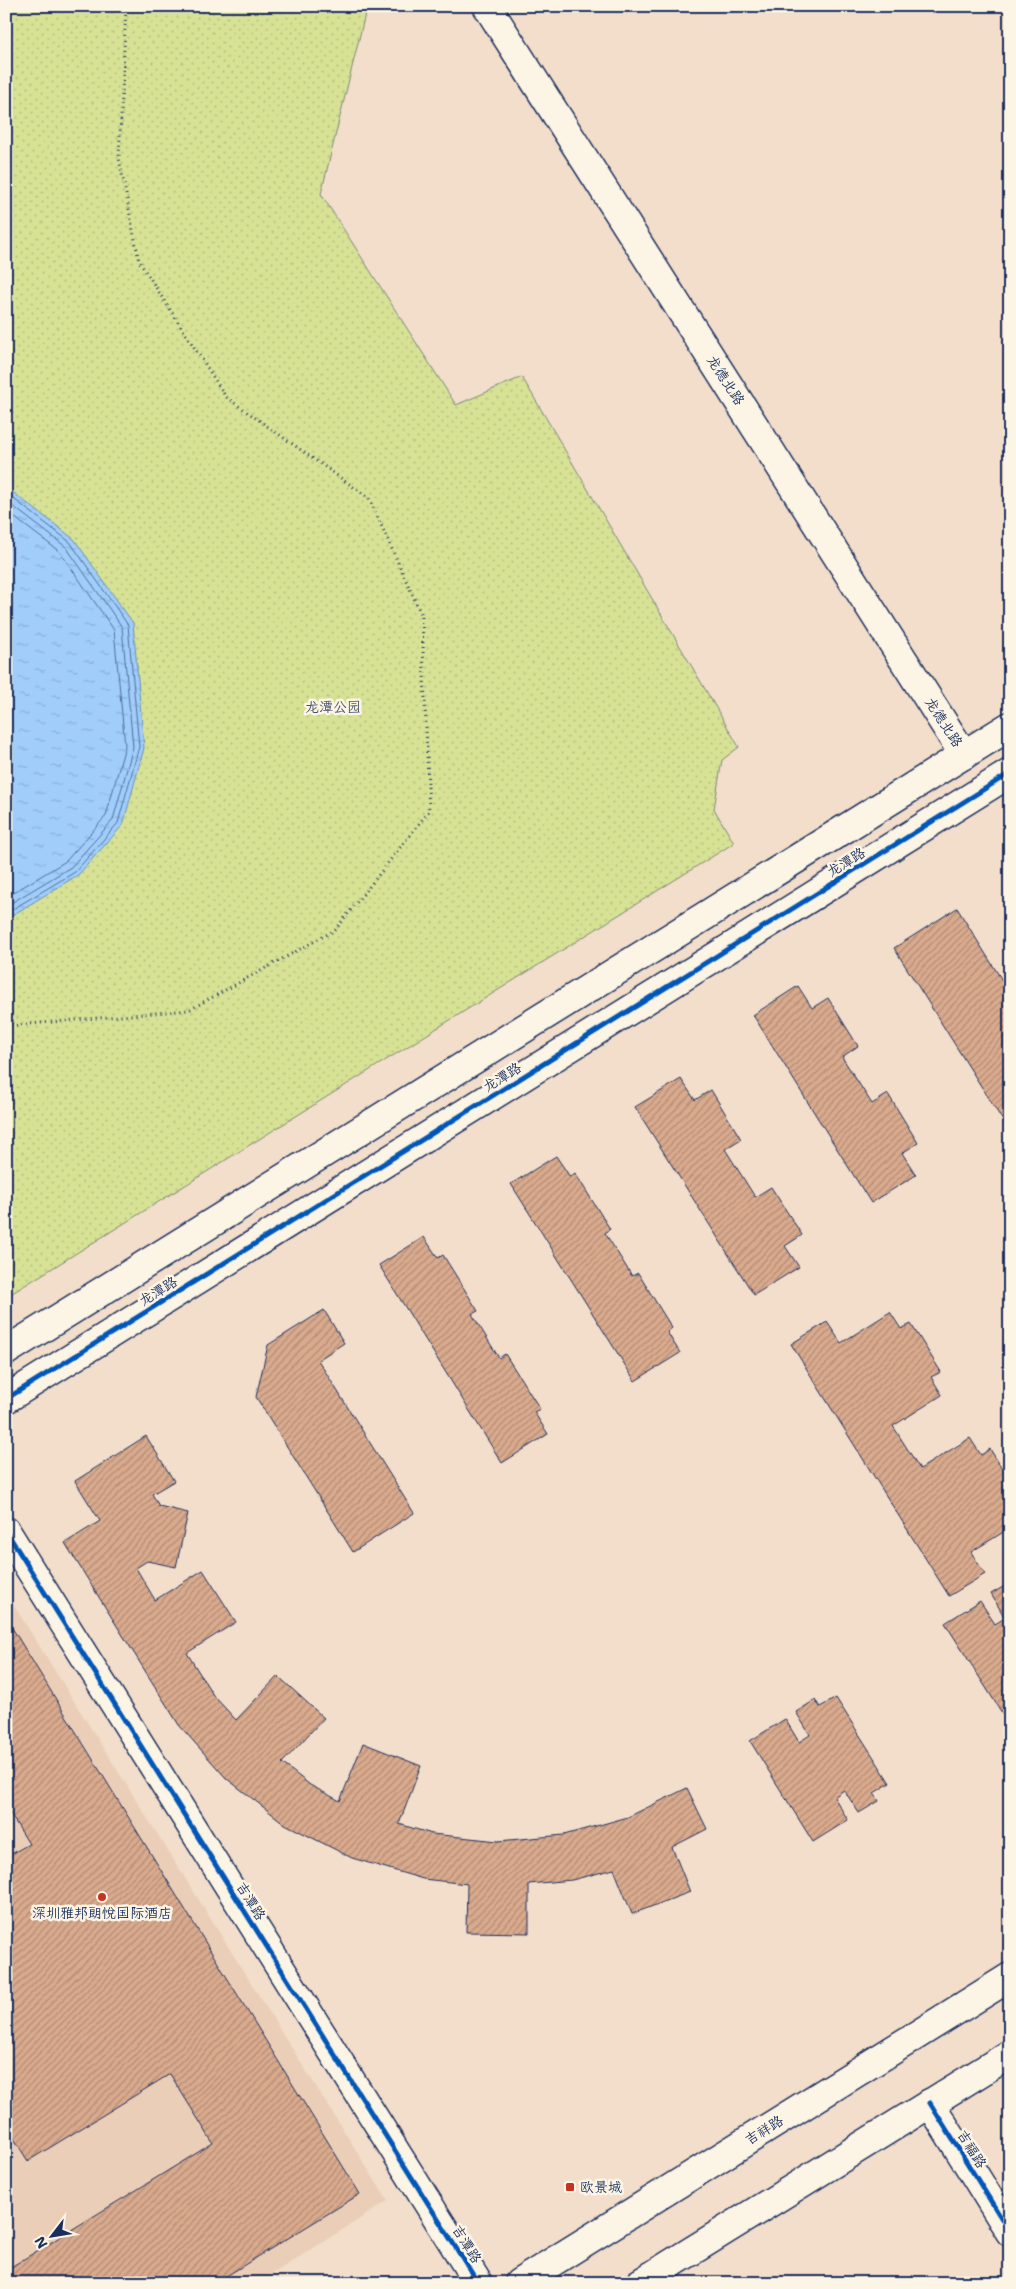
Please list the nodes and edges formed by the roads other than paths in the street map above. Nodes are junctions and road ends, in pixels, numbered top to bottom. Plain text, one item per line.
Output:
1 (487, 6) edge
2 (1010, 726) edge
3 (964, 755) junction
4 (1010, 773) edge
5 (6, 1351) edge
6 (6, 1399) edge
7 (6, 1531) edge
8 (1010, 1978) edge
9 (1010, 2054) edge
10 (930, 2103) junction
11 (1010, 2232) edge
12 (478, 2283) edge
13 (519, 2283) edge
14 (640, 2283) edge

1 - 3 street, 龙德北路
2 - 3 street, 龙潭路
3 - 5 street, 龙潭路
4 - 6 street, 龙潭路
7 - 12 street, 吉潭路
8 - 13 street, 吉祥路
9 - 10 street
10 - 11 street, 吉福路
10 - 14 street

